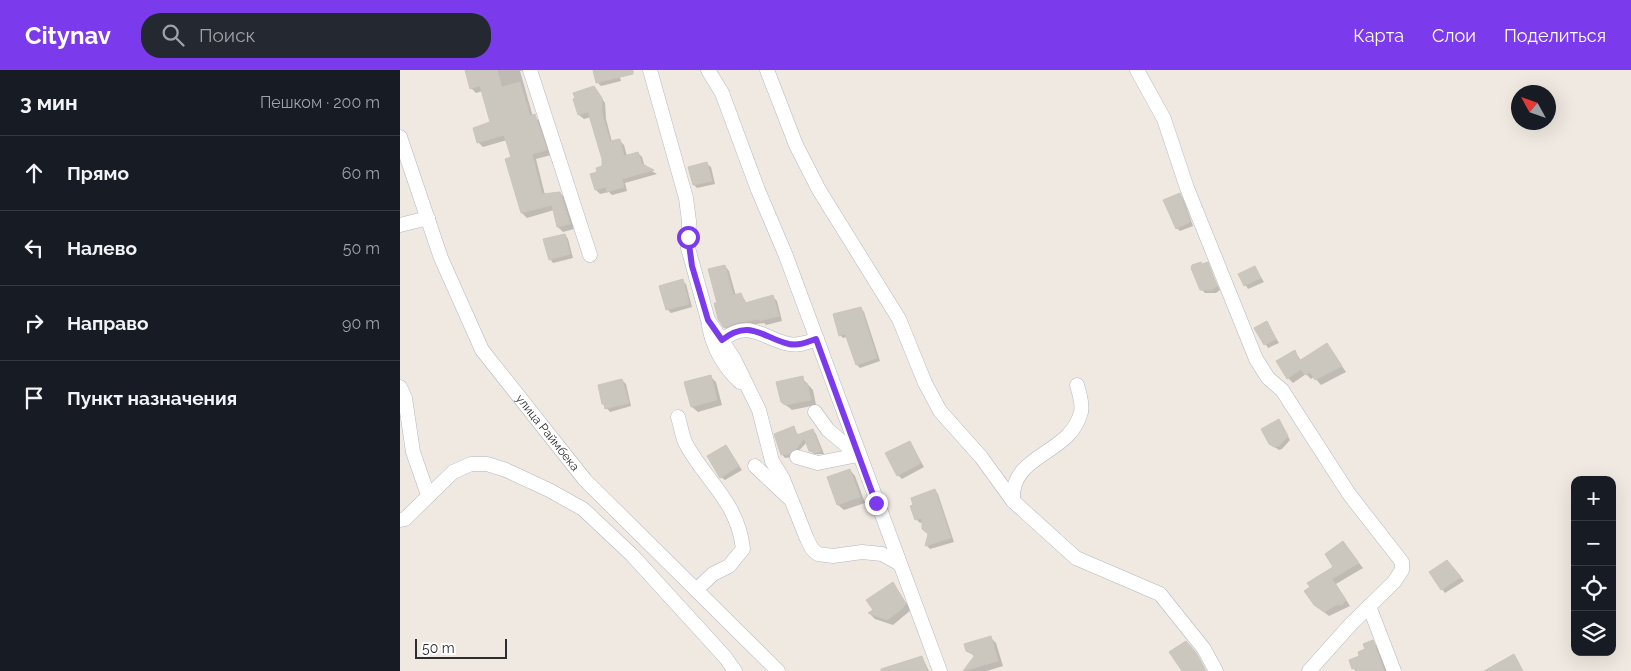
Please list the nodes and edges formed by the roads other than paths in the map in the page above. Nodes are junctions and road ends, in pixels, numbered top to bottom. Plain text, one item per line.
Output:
1 (530, 70) edge
2 (650, 70) edge
3 (708, 70) edge
4 (767, 70) edge
5 (1137, 70) edge
6 (400, 137) edge
7 (428, 218) junction
8 (400, 225) edge
9 (590, 255) dead end
10 (708, 320) junction
11 (816, 339) junction
12 (722, 340) junction
13 (1076, 385) dead end
14 (400, 387) edge
15 (748, 390) junction
16 (815, 412) dead end
17 (678, 417) dead end
18 (858, 455) junction
19 (797, 458) dead end
20 (755, 466) dead end
21 (428, 495) junction
22 (791, 500) junction
23 (1013, 501) junction
24 (400, 520) edge
25 (898, 563) junction
26 (696, 590) junction
27 (1370, 606) junction
28 (735, 671) edge
29 (778, 671) edge
30 (940, 671) edge
31 (1216, 671) edge
32 (1309, 671) edge
33 (1394, 671) edge

1 - 9 street
2 - 10 street
3 - 11 street
4 - 23 street
5 - 27 street
6 - 7 street, улица Раймбека
7 - 8 street
7 - 26 street, улица Раймбека
10 - 12 street
10 - 15 street
11 - 12 street
11 - 18 street
12 - 15 street
13 - 23 street
14 - 21 street
15 - 22 street
16 - 18 street
17 - 26 street
18 - 19 street
18 - 25 street
20 - 22 street
21 - 24 street
21 - 28 street
22 - 25 street
23 - 31 street
25 - 30 street
26 - 29 street, улица Раймбека
27 - 32 street
27 - 33 street

